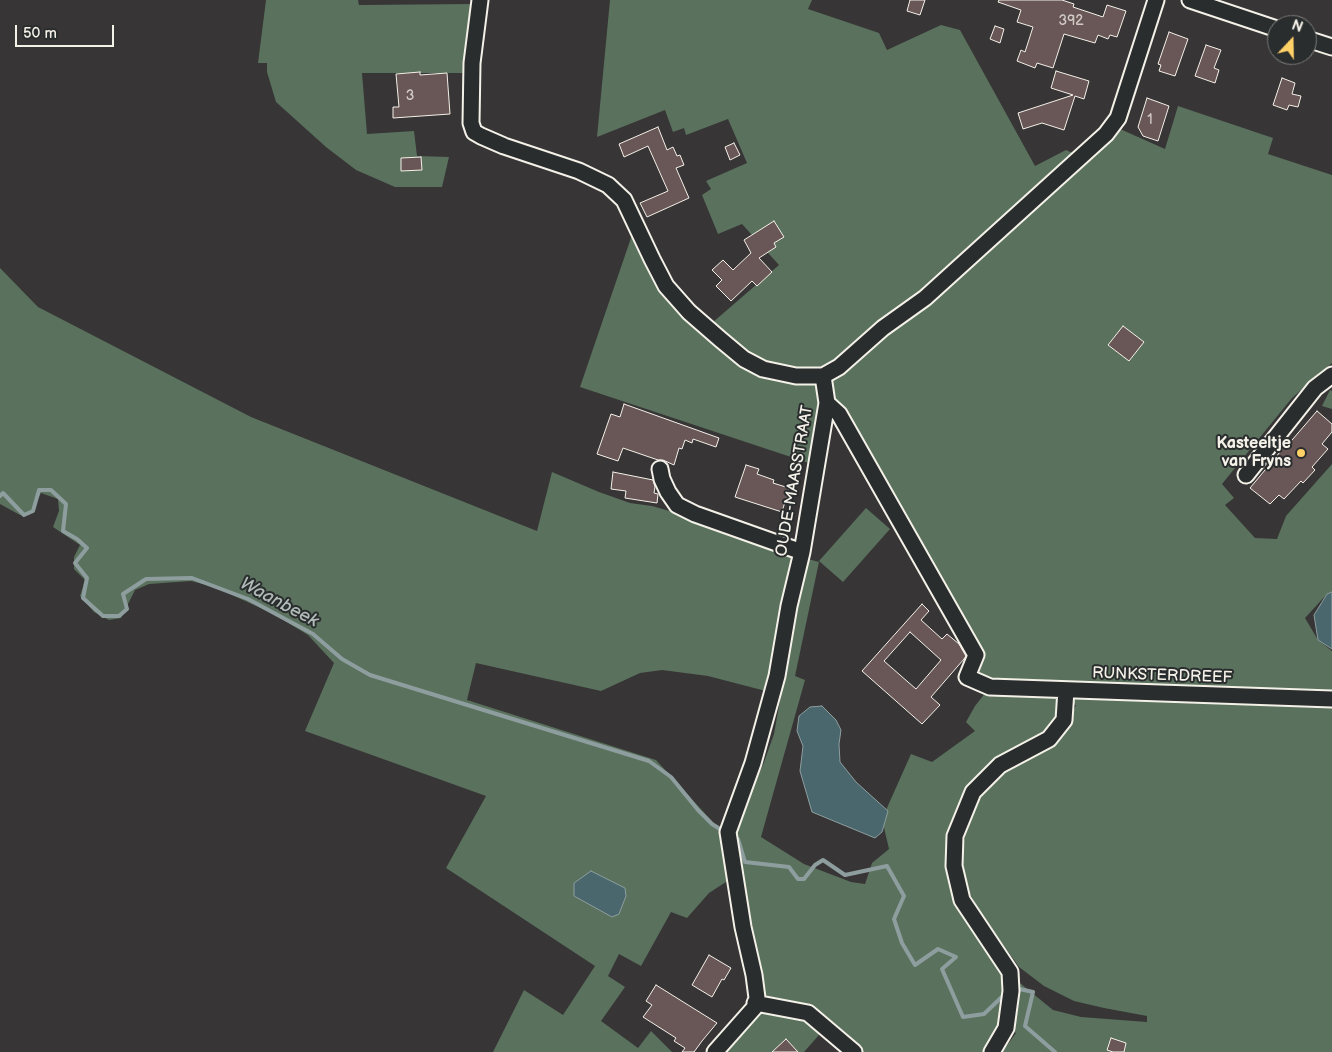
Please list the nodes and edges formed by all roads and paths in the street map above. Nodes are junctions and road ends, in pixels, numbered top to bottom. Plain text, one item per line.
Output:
1 (480, 0) edge
2 (1156, 0) edge
3 (1190, 0) edge
4 (1267, 26) edge
5 (1317, 42) edge
6 (1332, 47) edge
7 (1332, 374) edge
8 (823, 376) junction
9 (827, 403) junction
10 (660, 469) dead end
11 (1246, 475) dead end
12 (802, 552) junction
13 (1066, 690) junction
14 (1332, 699) edge
15 (755, 1003) junction
16 (715, 1052) edge
17 (854, 1052) edge
18 (992, 1052) edge

1 - 8 street
2 - 8 street
3 - 4 street
5 - 6 street
7 - 11 street
8 - 9 street, OUDE-MAASSTRAAT
9 - 12 street, OUDE-MAASSTRAAT
9 - 13 street, RUNKSTERDREEF
10 - 12 street
12 - 15 street, OUDE-MAASSTRAAT
13 - 14 street, RUNKSTERDREEF
13 - 18 street
15 - 16 street
15 - 17 street

